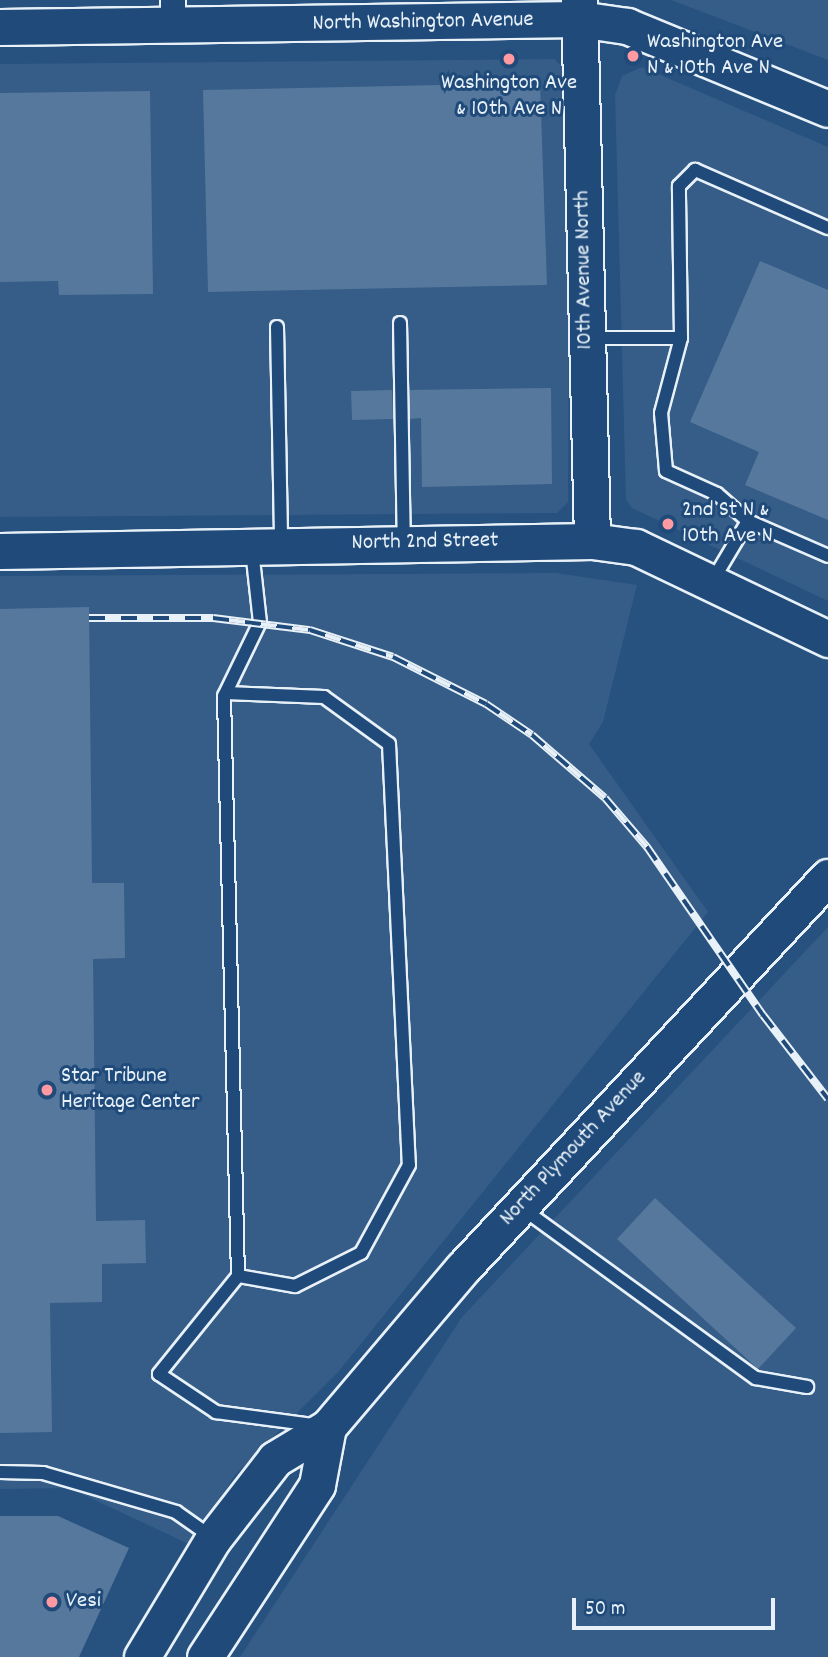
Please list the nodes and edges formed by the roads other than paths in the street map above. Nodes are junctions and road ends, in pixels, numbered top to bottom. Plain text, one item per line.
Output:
1 (579, 10) edge
2 (173, 13) edge
3 (0, 27) edge
4 (828, 109) edge
5 (828, 228) edge
6 (400, 323) dead end
7 (277, 327) dead end
8 (587, 338) junction
9 (681, 338) junction
10 (748, 521) junction
11 (592, 541) junction
12 (404, 543) junction
13 (266, 546) junction
14 (0, 551) edge
15 (828, 556) edge
16 (711, 583) junction
17 (828, 639) edge
18 (226, 693) junction
19 (823, 891) edge
20 (519, 1207) junction
21 (238, 1276) junction
22 (807, 1387) dead end
23 (328, 1427) junction
24 (0, 1472) edge
25 (214, 1539) junction
26 (142, 1657) edge
27 (205, 1657) edge

1 - 2 main road, North Washington Avenue
1 - 4 main road, North Washington Avenue
1 - 8 main road, 10th Avenue North
2 - 3 main road, North Washington Avenue
5 - 9 lane
6 - 12 lane
7 - 13 lane
8 - 9 lane
8 - 11 main road, 10th Avenue North
9 - 10 lane
10 - 15 lane
10 - 16 lane
11 - 12 main road, North 2nd Street
11 - 16 main road, North 2nd Street
12 - 13 main road, North 2nd Street
13 - 14 main road, North 2nd Street
13 - 18 lane
16 - 17 main road, North 2nd Street
18 - 21 lane
18 - 21 lane
19 - 20 main road, North Plymouth Avenue
20 - 22 lane
20 - 23 main road, North Plymouth Avenue
21 - 23 lane
23 - 25 main road, North Plymouth Avenue
23 - 27 main road, North Plymouth Avenue
24 - 25 lane
25 - 26 main road, North Plymouth Avenue

